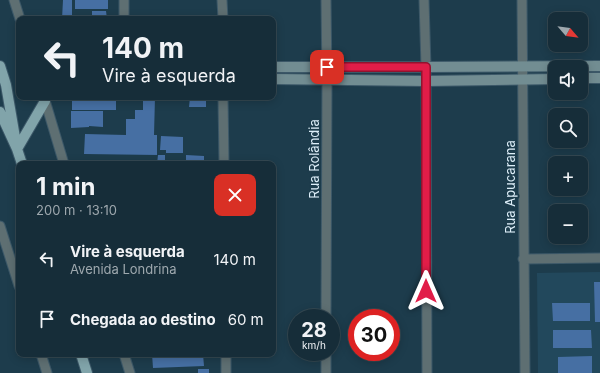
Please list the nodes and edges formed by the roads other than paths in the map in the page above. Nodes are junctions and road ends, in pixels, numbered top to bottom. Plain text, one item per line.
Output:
1 (14, 0) edge
2 (124, 0) edge
3 (222, 0) edge
4 (326, 0) edge
5 (424, 0) edge
6 (522, 0) edge
7 (19, 16) edge
8 (124, 16) edge
9 (223, 16) edge
10 (0, 66) edge
11 (600, 66) edge
12 (276, 67) edge
13 (327, 67) junction
14 (426, 67) junction
15 (522, 67) junction
16 (548, 78) edge
17 (588, 78) edge
18 (600, 78) edge
19 (276, 79) edge
20 (522, 79) junction
21 (327, 80) junction
22 (426, 81) junction
23 (43, 100) edge
24 (44, 100) edge
25 (223, 100) edge
26 (0, 112) edge
27 (17, 149) junction
28 (21, 161) edge
29 (63, 161) edge
30 (224, 161) edge
31 (0, 226) edge
32 (600, 258) edge
33 (523, 259) junction
34 (16, 277) edge
35 (326, 309) edge
36 (42, 357) edge
37 (82, 357) edge
38 (125, 357) edge
39 (226, 357) edge
40 (326, 361) edge
41 (47, 373) edge
42 (87, 373) edge
43 (130, 373) edge
44 (226, 373) edge
45 (326, 373) edge
46 (426, 373) edge
47 (525, 373) edge

1 - 7 street
2 - 8 street
3 - 9 street
4 - 13 street, Rua Rolândia
5 - 14 street
6 - 15 street, Rua Apucarana
10 - 27 main road
11 - 15 street
12 - 13 street
13 - 14 street
13 - 21 street, Rua Rolândia
14 - 15 street
14 - 22 street
15 - 20 street, Rua Apucarana
16 - 20 street
17 - 18 street
19 - 21 street
20 - 22 street
20 - 33 street, Rua Apucarana
21 - 22 street
21 - 35 street, Rua Rolândia
22 - 46 street
23 - 27 main road
24 - 29 street
25 - 30 street
26 - 27 main road
27 - 28 main road
31 - 34 street
32 - 33 street
33 - 47 street, Rua Apucarana
36 - 41 street
37 - 42 main road
38 - 43 street
39 - 44 street
40 - 45 street

